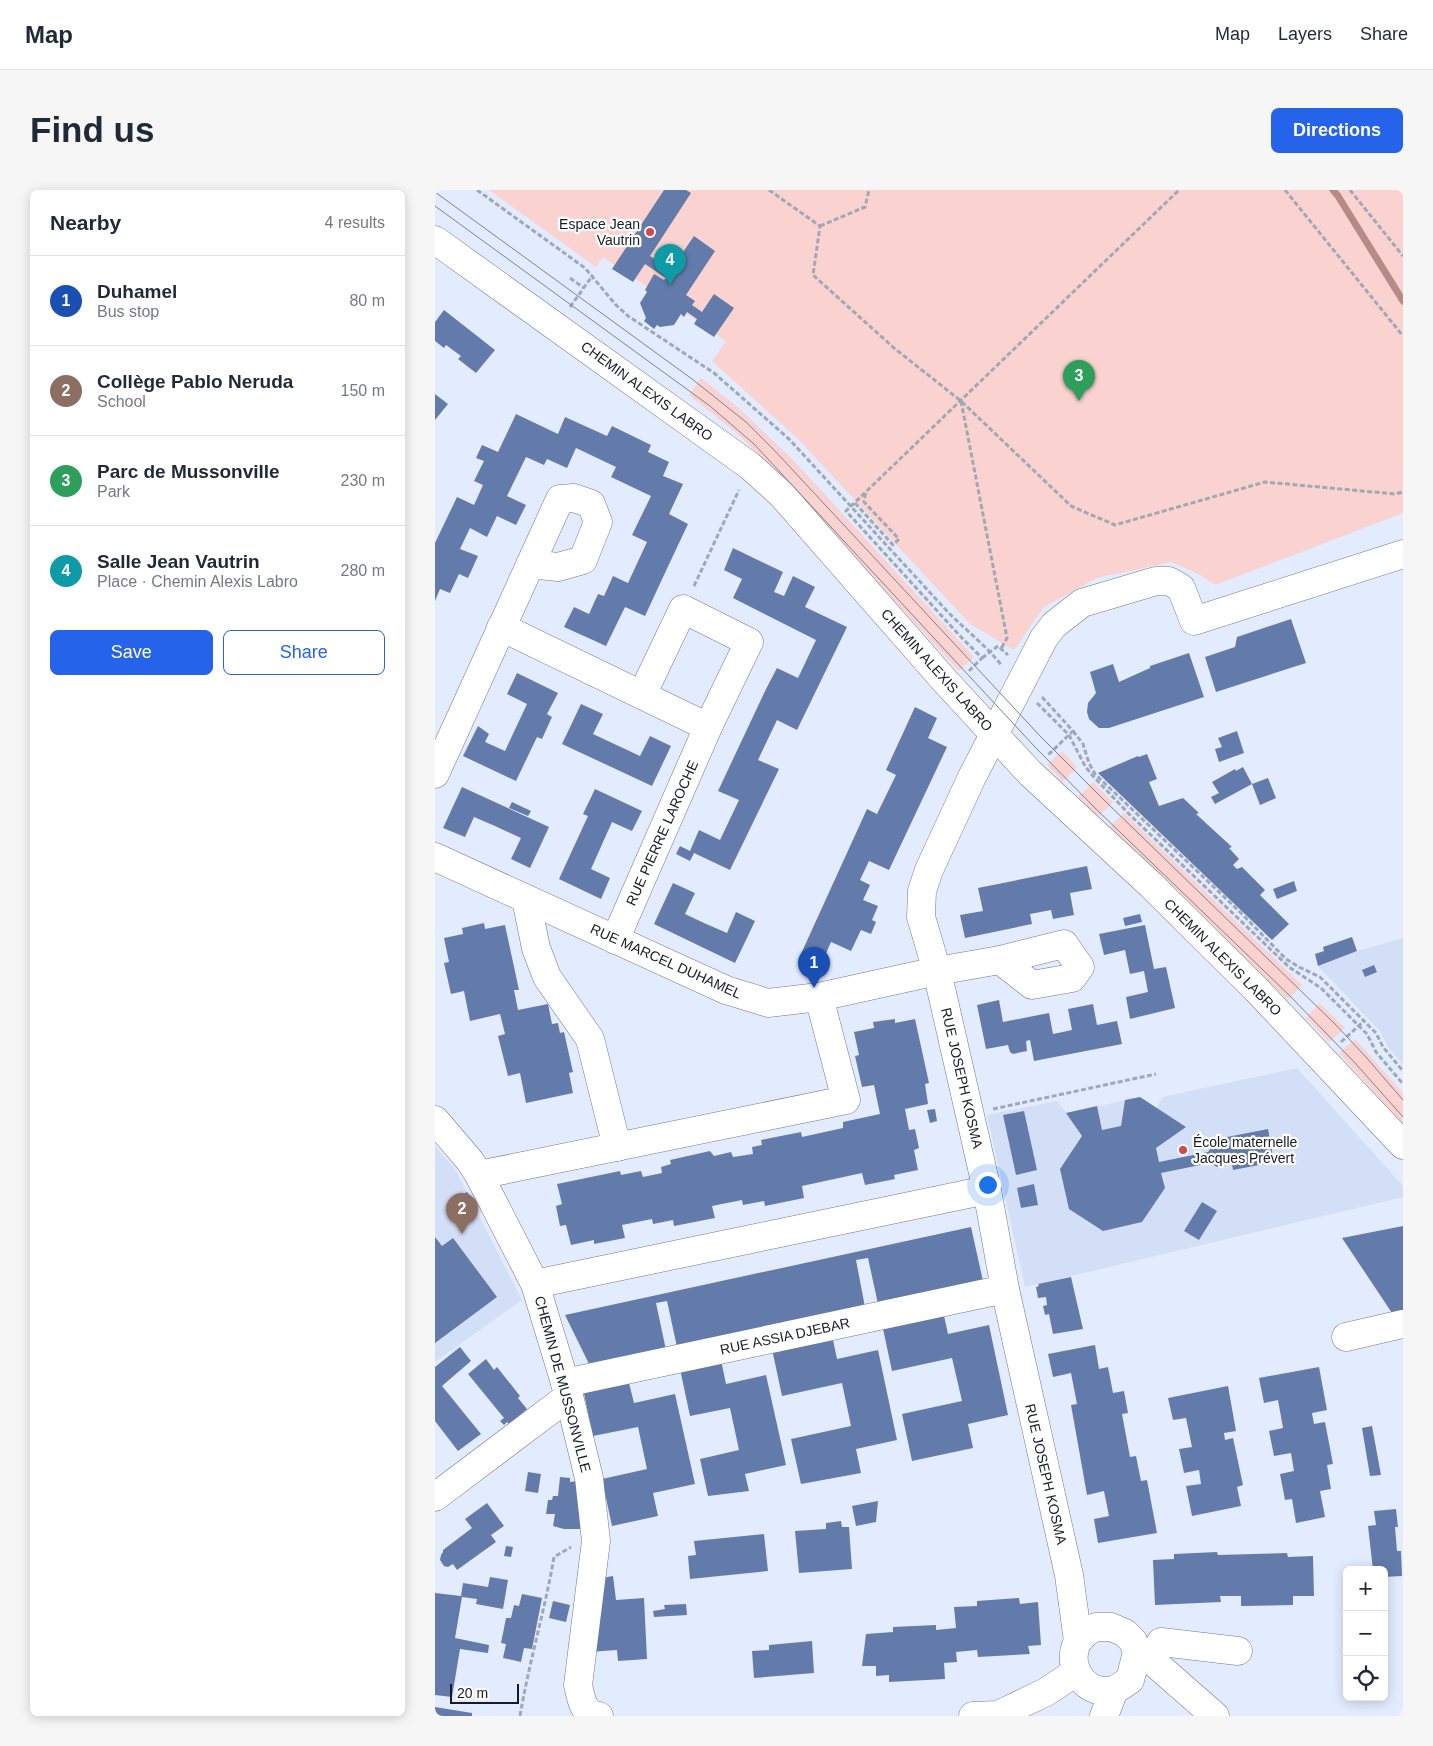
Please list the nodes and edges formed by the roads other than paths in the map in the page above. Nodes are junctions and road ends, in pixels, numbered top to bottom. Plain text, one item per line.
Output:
1 (435, 240) edge
2 (1403, 554) edge
3 (530, 564) dead end
4 (501, 627) junction
5 (642, 695) junction
6 (708, 727) junction
7 (995, 735) junction
8 (435, 774) edge
9 (435, 857) edge
10 (526, 899) junction
11 (615, 940) junction
12 (1000, 960) dead end
13 (937, 971) junction
14 (819, 997) junction
15 (435, 1120) edge
16 (1403, 1145) edge
17 (617, 1147) junction
18 (479, 1174) junction
19 (987, 1190) junction
20 (535, 1284) junction
21 (1005, 1289) junction
22 (1403, 1324) edge
23 (1346, 1337) dead end
24 (567, 1390) junction
25 (435, 1497) edge
26 (1078, 1641) junction
27 (1238, 1651) dead end
28 (1144, 1655) junction
29 (1076, 1672) junction
30 (1114, 1690) junction
31 (591, 1711) edge
32 (973, 1716) edge
33 (1104, 1716) edge
34 (1215, 1716) edge

1 - 7 street, CHEMIN ALEXIS LABRO
2 - 7 street, RUE JOSEPH KOSMA
3 - 4 street
4 - 5 street
4 - 8 street
5 - 6 street
5 - 6 street, RUE PIERRE LAROCHE
6 - 11 street, RUE PIERRE LAROCHE
7 - 13 street, RUE JOSEPH KOSMA
7 - 16 street, CHEMIN ALEXIS LABRO
9 - 10 street, RUE MARCEL DUHAMEL
10 - 11 street, RUE MARCEL DUHAMEL
10 - 17 street
11 - 14 street, RUE MARCEL DUHAMEL
12 - 13 street, RUE MARCEL DUHAMEL
13 - 14 street, RUE MARCEL DUHAMEL
13 - 19 street, RUE JOSEPH KOSMA
14 - 17 street
15 - 18 street, CHEMIN DE MUSSONVILLE
17 - 18 street
18 - 20 street, CHEMIN DE MUSSONVILLE
19 - 20 street
19 - 21 street, RUE JOSEPH KOSMA
20 - 24 street, CHEMIN DE MUSSONVILLE
21 - 24 street, RUE ASSIA DJEBAR
21 - 26 street, RUE JOSEPH KOSMA
22 - 23 street
24 - 25 street
24 - 31 street, CHEMIN DE MUSSONVILLE
26 - 28 street
26 - 29 street
27 - 28 street
28 - 30 street
28 - 34 street
29 - 30 street
29 - 32 street
30 - 33 street

